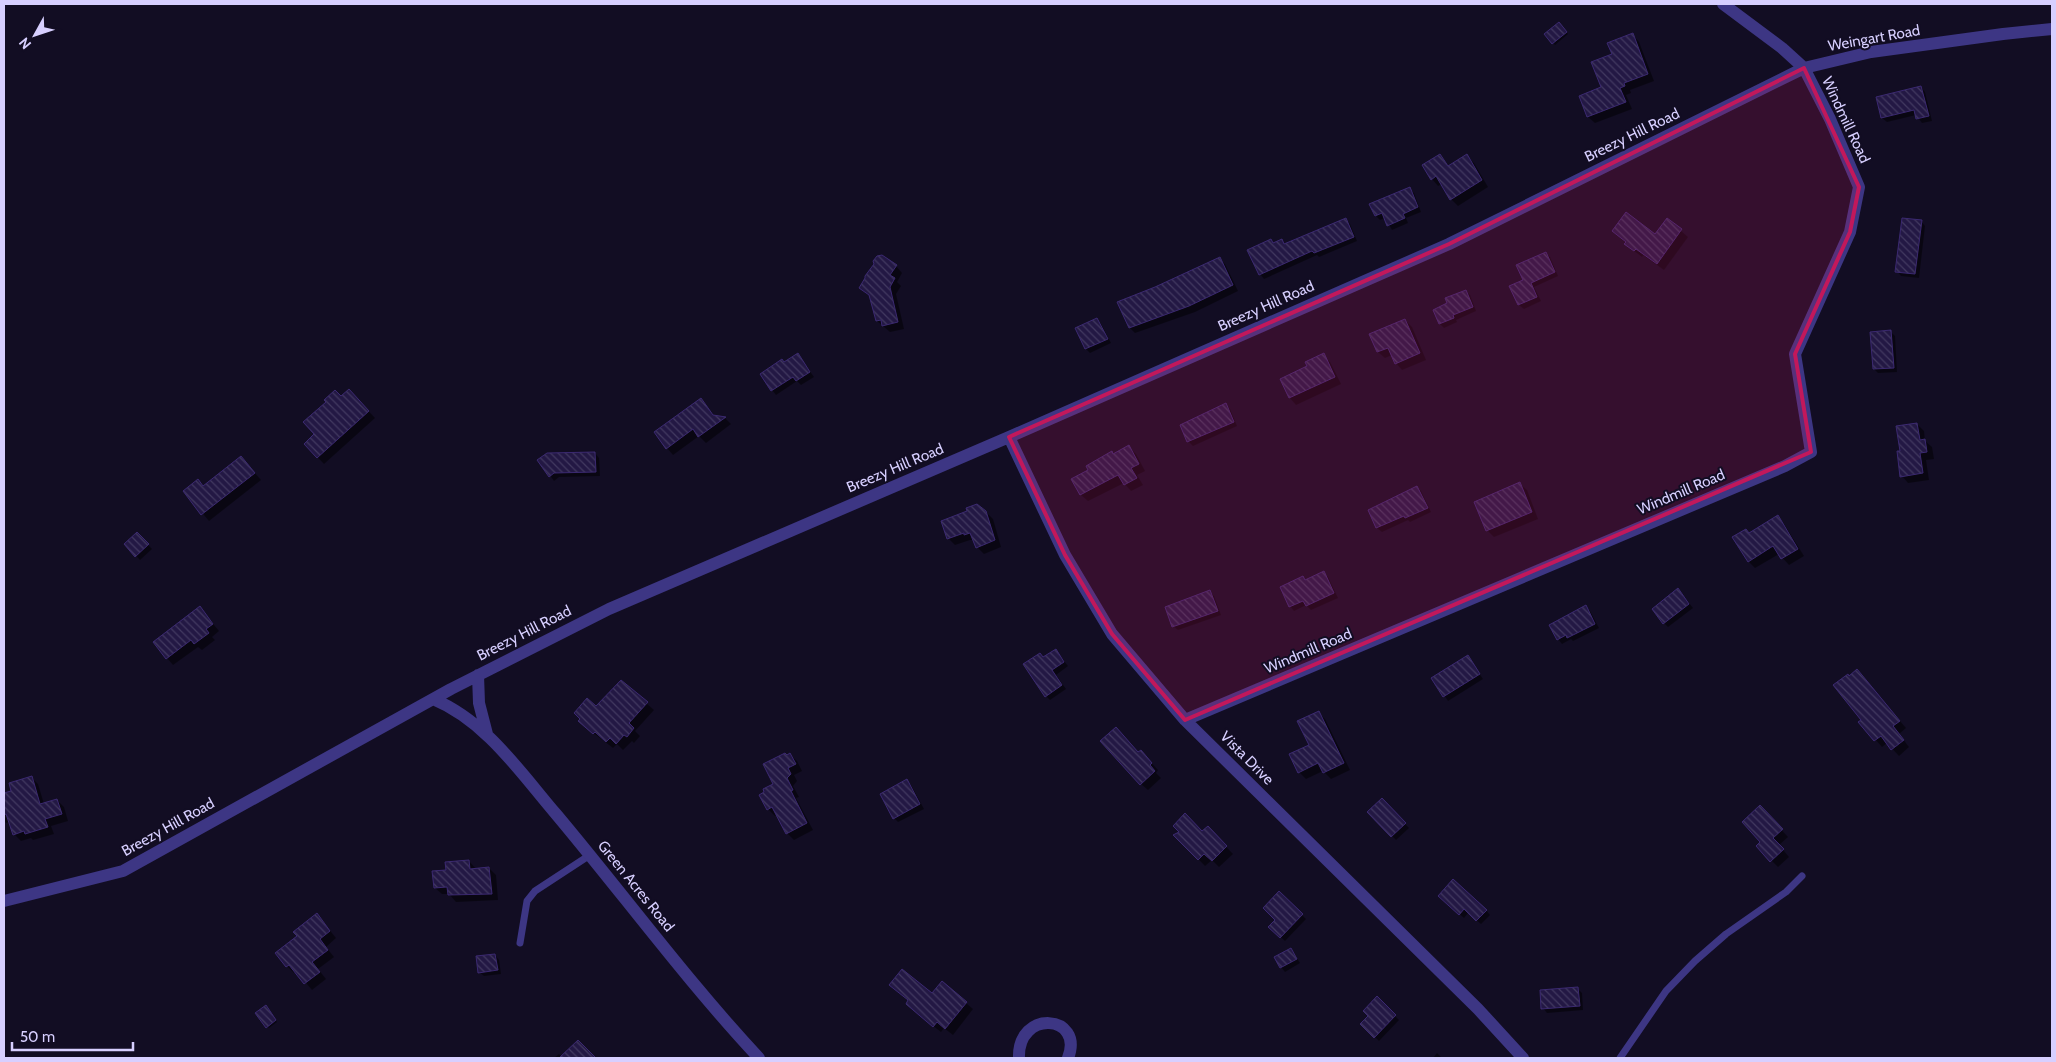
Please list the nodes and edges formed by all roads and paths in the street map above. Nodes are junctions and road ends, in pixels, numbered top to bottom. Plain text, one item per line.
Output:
1 (1724, 4) edge
2 (2052, 30) edge
3 (1804, 68) junction
4 (1009, 437) junction
5 (478, 675) junction
6 (433, 699) junction
7 (1185, 720) junction
8 (487, 734) junction
9 (590, 855) junction
10 (1802, 876) dead end
11 (4, 901) edge
12 (520, 944) dead end
13 (759, 1058) edge
14 (1019, 1058) edge
15 (1068, 1058) edge
16 (1523, 1058) edge
17 (1620, 1058) edge

1 - 3 street
2 - 3 street, Weingart Road
3 - 4 street, Breezy Hill Road
3 - 7 street, Windmill Road
4 - 5 street, Breezy Hill Road
4 - 7 street, Vista Drive
5 - 6 street, Breezy Hill Road
5 - 8 street, Green Acres Road
6 - 8 street, Green Acres Road
6 - 11 street, Breezy Hill Road
7 - 16 street, Vista Drive
8 - 9 street, Green Acres Road
9 - 12 lane
9 - 13 street, Green Acres Road
10 - 17 lane
14 - 15 street

